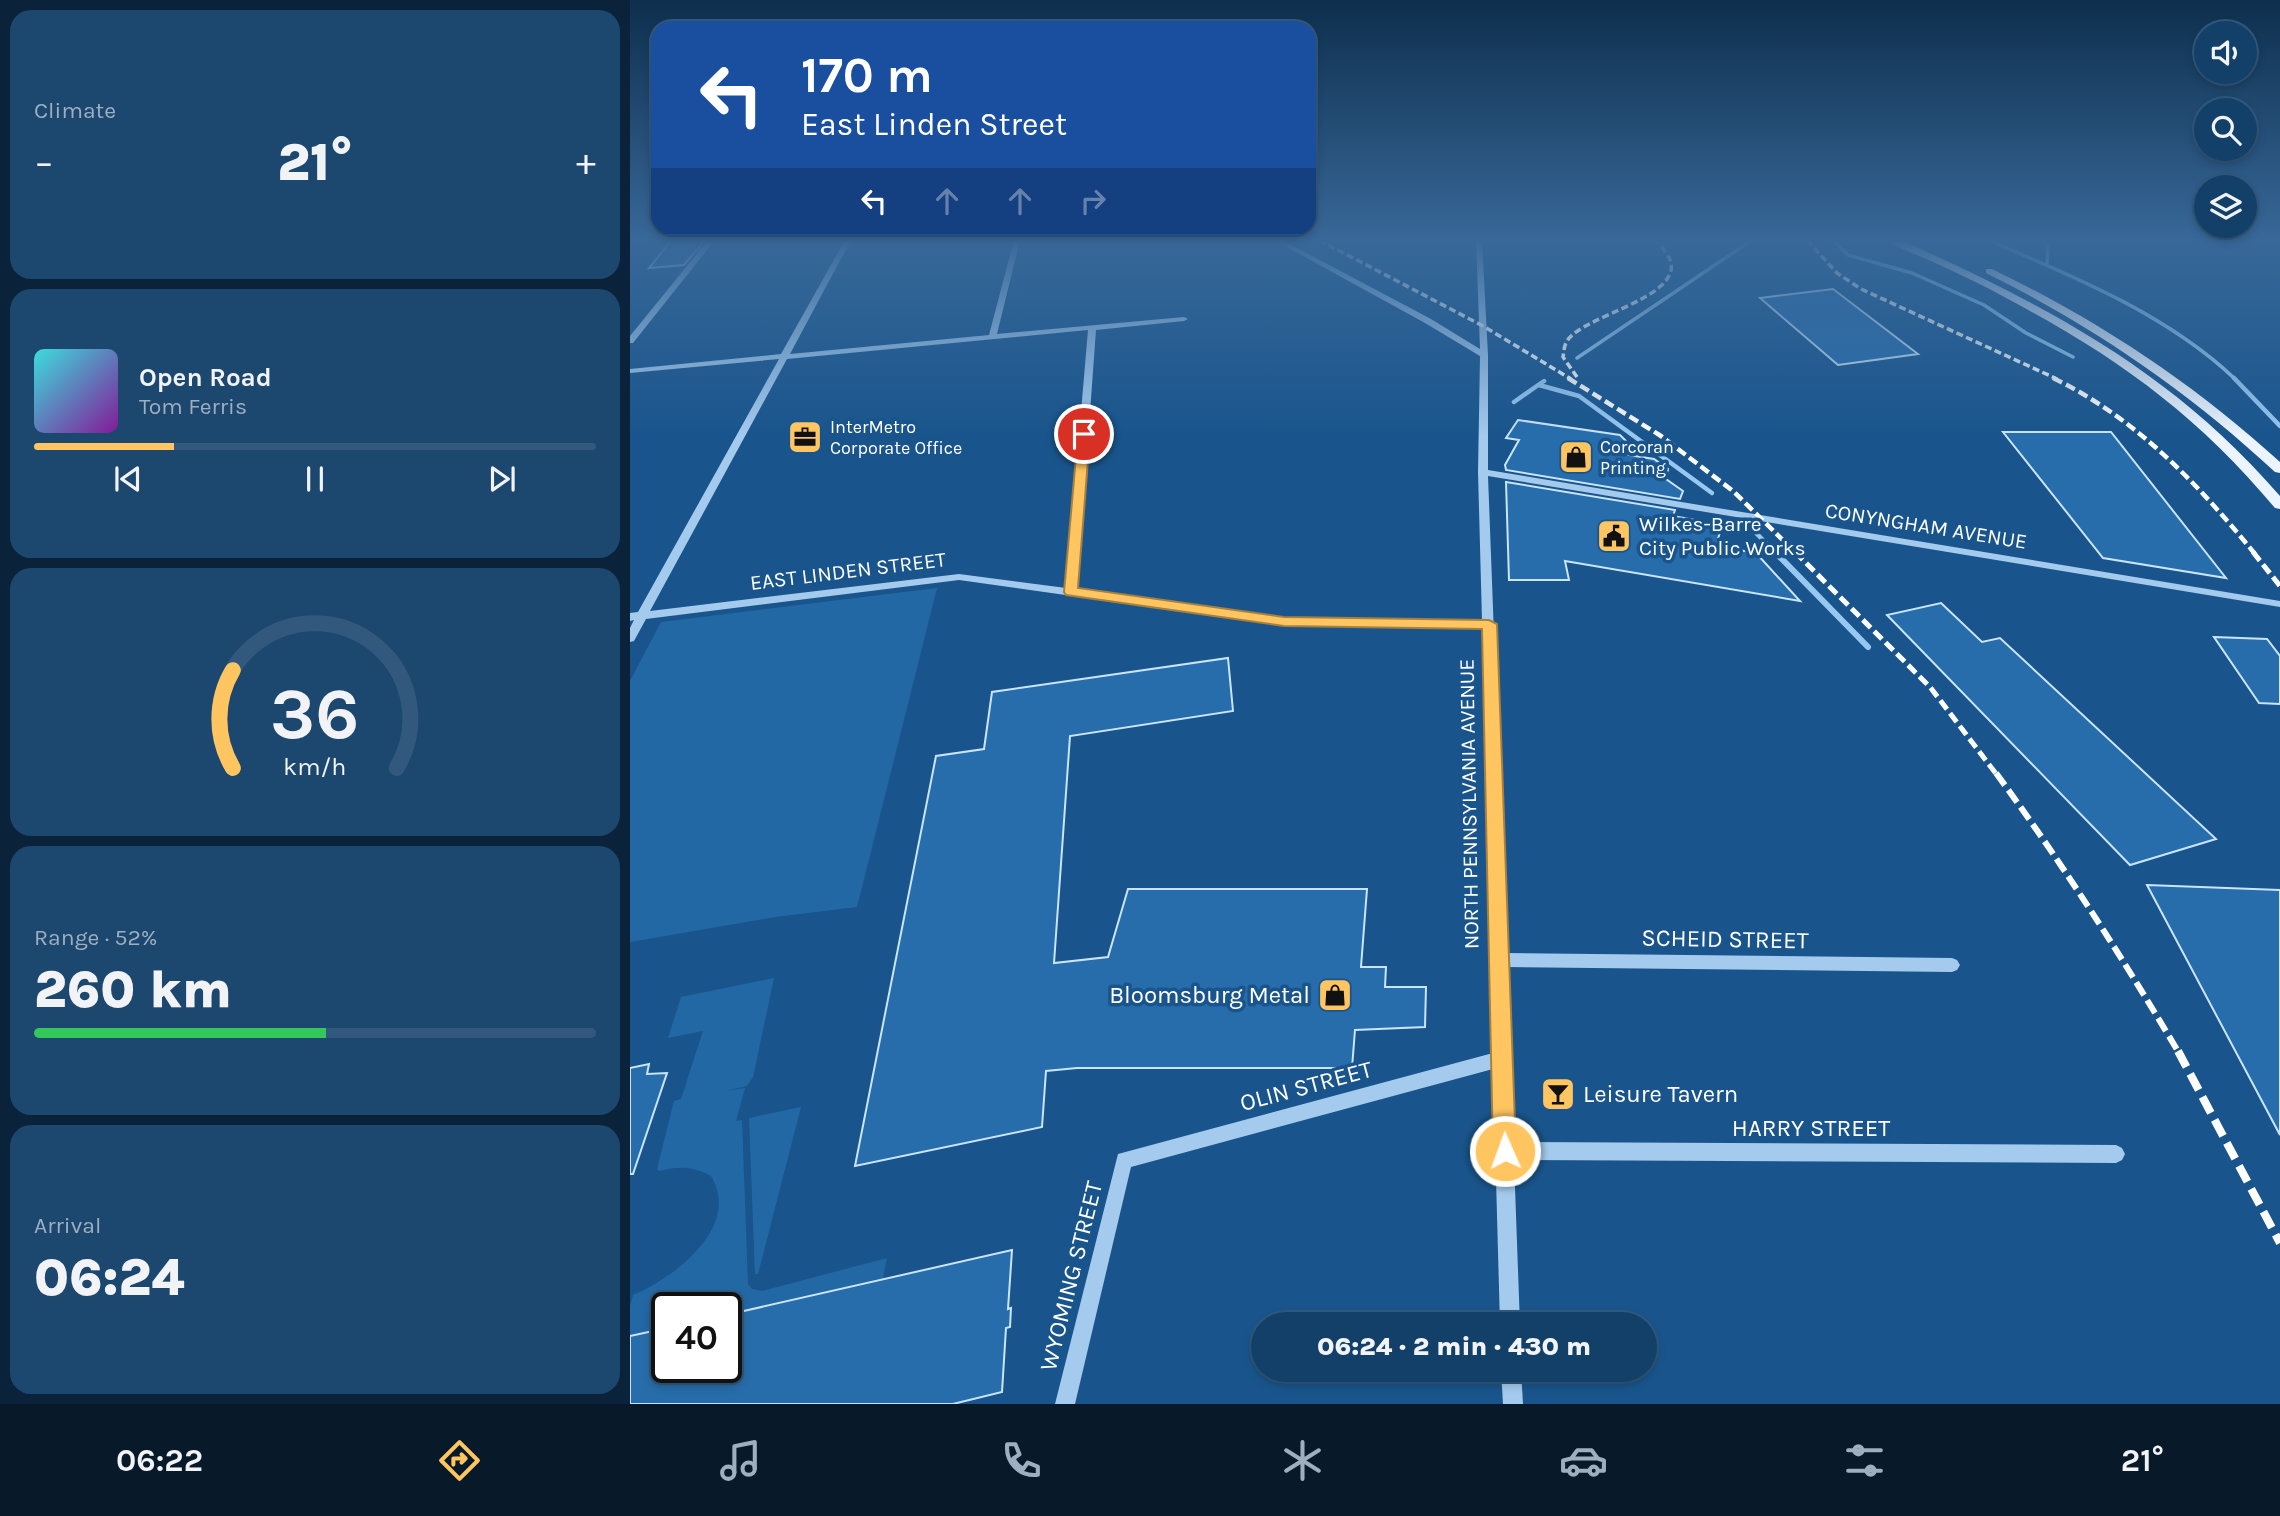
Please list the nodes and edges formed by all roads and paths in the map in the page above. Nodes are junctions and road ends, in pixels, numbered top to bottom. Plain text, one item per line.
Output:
1 (659, 306) edge
2 (812, 306) edge
3 (1000, 306) edge
4 (1399, 306) edge
5 (1482, 306) edge
6 (2032, 306) edge
7 (2055, 306) edge
8 (1184, 319) dead end
9 (1092, 329) junction
10 (992, 338) junction
11 (630, 341) edge
12 (1484, 355) junction
13 (785, 356) junction
14 (630, 371) edge
15 (2280, 469) edge
16 (1483, 472) junction
17 (2280, 505) edge
18 (1071, 592) junction
19 (2280, 604) edge
20 (636, 616) edge
21 (1489, 624) junction
22 (630, 638) edge
23 (1498, 960) junction
24 (1952, 965) dead end
25 (1501, 1059) junction
26 (1505, 1151) junction
27 (2116, 1154) dead end
28 (1124, 1160) joint
29 (1510, 1312) edge
30 (1512, 1382) edge
31 (1065, 1404) edge
32 (1513, 1404) edge

1 - 11 street
2 - 13 street
3 - 10 street
4 - 12 street
5 - 12 street, NORTH PENNSYLVANIA AVENUE
6 - 17 main road
7 - 15 main road
8 - 9 street
9 - 10 street
9 - 18 street
10 - 13 street
12 - 16 street, NORTH PENNSYLVANIA AVENUE
13 - 14 street
13 - 20 street
16 - 19 street, CONYNGHAM AVENUE
16 - 21 street, NORTH PENNSYLVANIA AVENUE
18 - 20 street, EAST LINDEN STREET
18 - 21 street, EAST LINDEN STREET
20 - 22 street
21 - 23 street, NORTH PENNSYLVANIA AVENUE
23 - 24 street, SCHEID STREET
23 - 25 street, NORTH PENNSYLVANIA AVENUE
25 - 26 street, NORTH PENNSYLVANIA AVENUE
25 - 28 street, OLIN STREET
26 - 27 street, HARRY STREET
26 - 29 street, NORTH PENNSYLVANIA AVENUE
28 - 31 street, WYOMING STREET
30 - 32 street

